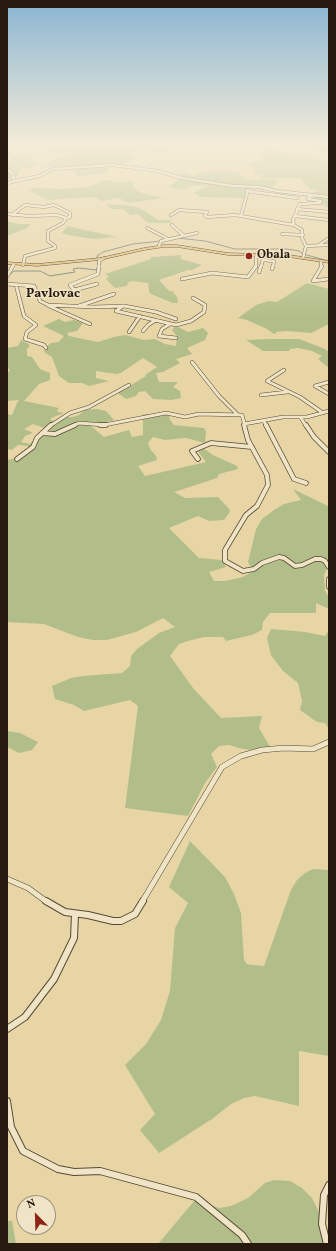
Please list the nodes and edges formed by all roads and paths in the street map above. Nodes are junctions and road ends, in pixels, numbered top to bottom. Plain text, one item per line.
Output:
1 (244, 202) edge
2 (320, 202) edge
3 (297, 209) junction
4 (329, 212) edge
5 (7, 214) edge
6 (12, 215) junction
7 (171, 215) dead end
8 (241, 216) junction
9 (295, 216) junction
10 (66, 218) junction
11 (329, 220) edge
12 (294, 224) junction
13 (172, 225) dead end
14 (147, 228) dead end
15 (197, 233) dead end
16 (282, 234) dead end
17 (183, 235) junction
18 (303, 235) junction
19 (329, 238) edge
20 (168, 239) junction
21 (159, 243) junction
22 (319, 245) junction
23 (329, 245) edge
24 (306, 246) junction
25 (256, 255) junction
26 (304, 256) junction
27 (263, 258) junction
28 (102, 259) junction
29 (321, 261) junction
30 (329, 262) edge
31 (7, 263) edge
32 (14, 264) junction
33 (23, 265) junction
34 (272, 269) dead end
35 (259, 272) dead end
36 (8, 275) edge
37 (328, 278) edge
38 (182, 279) dead end
39 (7, 284) edge
40 (97, 284) dead end
41 (16, 285) junction
42 (114, 294) dead end
43 (192, 298) dead end
44 (48, 305) junction
45 (78, 306) junction
46 (122, 306) junction
47 (140, 316) junction
48 (156, 320) junction
49 (176, 320) dead end
50 (90, 324) dead end
51 (170, 324) junction
52 (143, 331) dead end
53 (129, 332) dead end
54 (176, 338) dead end
55 (46, 348) dead end
56 (192, 362) dead end
57 (284, 370) dead end
58 (329, 382) edge
59 (128, 385) dead end
60 (289, 392) junction
61 (329, 394) edge
62 (261, 395) dead end
63 (329, 411) edge
64 (323, 413) junction
65 (237, 414) junction
66 (301, 418) junction
67 (264, 421) junction
68 (244, 424) junction
69 (42, 433) junction
70 (252, 447) junction
71 (329, 452) edge
72 (17, 459) dead end
73 (198, 459) dead end
74 (306, 482) dead end
75 (329, 567) edge
76 (329, 579) edge
77 (329, 587) edge
78 (329, 742) edge
79 (7, 879) edge
80 (75, 914) junction
81 (7, 1029) edge
82 (7, 1101) edge
83 (329, 1185) edge
84 (248, 1244) edge
85 (327, 1244) edge

1 - 8 street
2 - 3 street
3 - 4 street
3 - 9 street
5 - 6 street
6 - 10 street
6 - 10 street
7 - 8 street
8 - 12 street
9 - 11 street
9 - 12 street
10 - 33 street
12 - 18 street
13 - 17 street
14 - 20 street
15 - 17 street
16 - 18 street
17 - 20 street
18 - 24 street
19 - 22 street
20 - 21 street
21 - 25 main road
21 - 28 main road
22 - 23 street
22 - 24 street
24 - 26 street
25 - 27 main road
25 - 38 street
26 - 27 main road
26 - 29 main road
27 - 34 street
27 - 35 street
28 - 33 main road
28 - 40 street
29 - 30 main road
29 - 37 street
31 - 32 main road
32 - 33 main road
32 - 36 street
39 - 41 street
41 - 44 street
41 - 55 street
42 - 45 street
43 - 51 street
44 - 45 street
44 - 50 street
45 - 46 street
46 - 47 street
46 - 49 street
47 - 48 street
47 - 53 street
48 - 51 street
48 - 52 street
51 - 54 street
56 - 65 street
57 - 60 street
58 - 61 street
59 - 69 street
60 - 62 street
60 - 64 street
63 - 64 street
64 - 66 street
65 - 68 street
65 - 69 street
66 - 67 street
66 - 71 street
67 - 68 street
67 - 74 street
68 - 70 street
69 - 72 street
70 - 73 street
70 - 75 street
76 - 77 street
78 - 80 street
79 - 80 street
80 - 81 street
82 - 84 street
83 - 85 street

